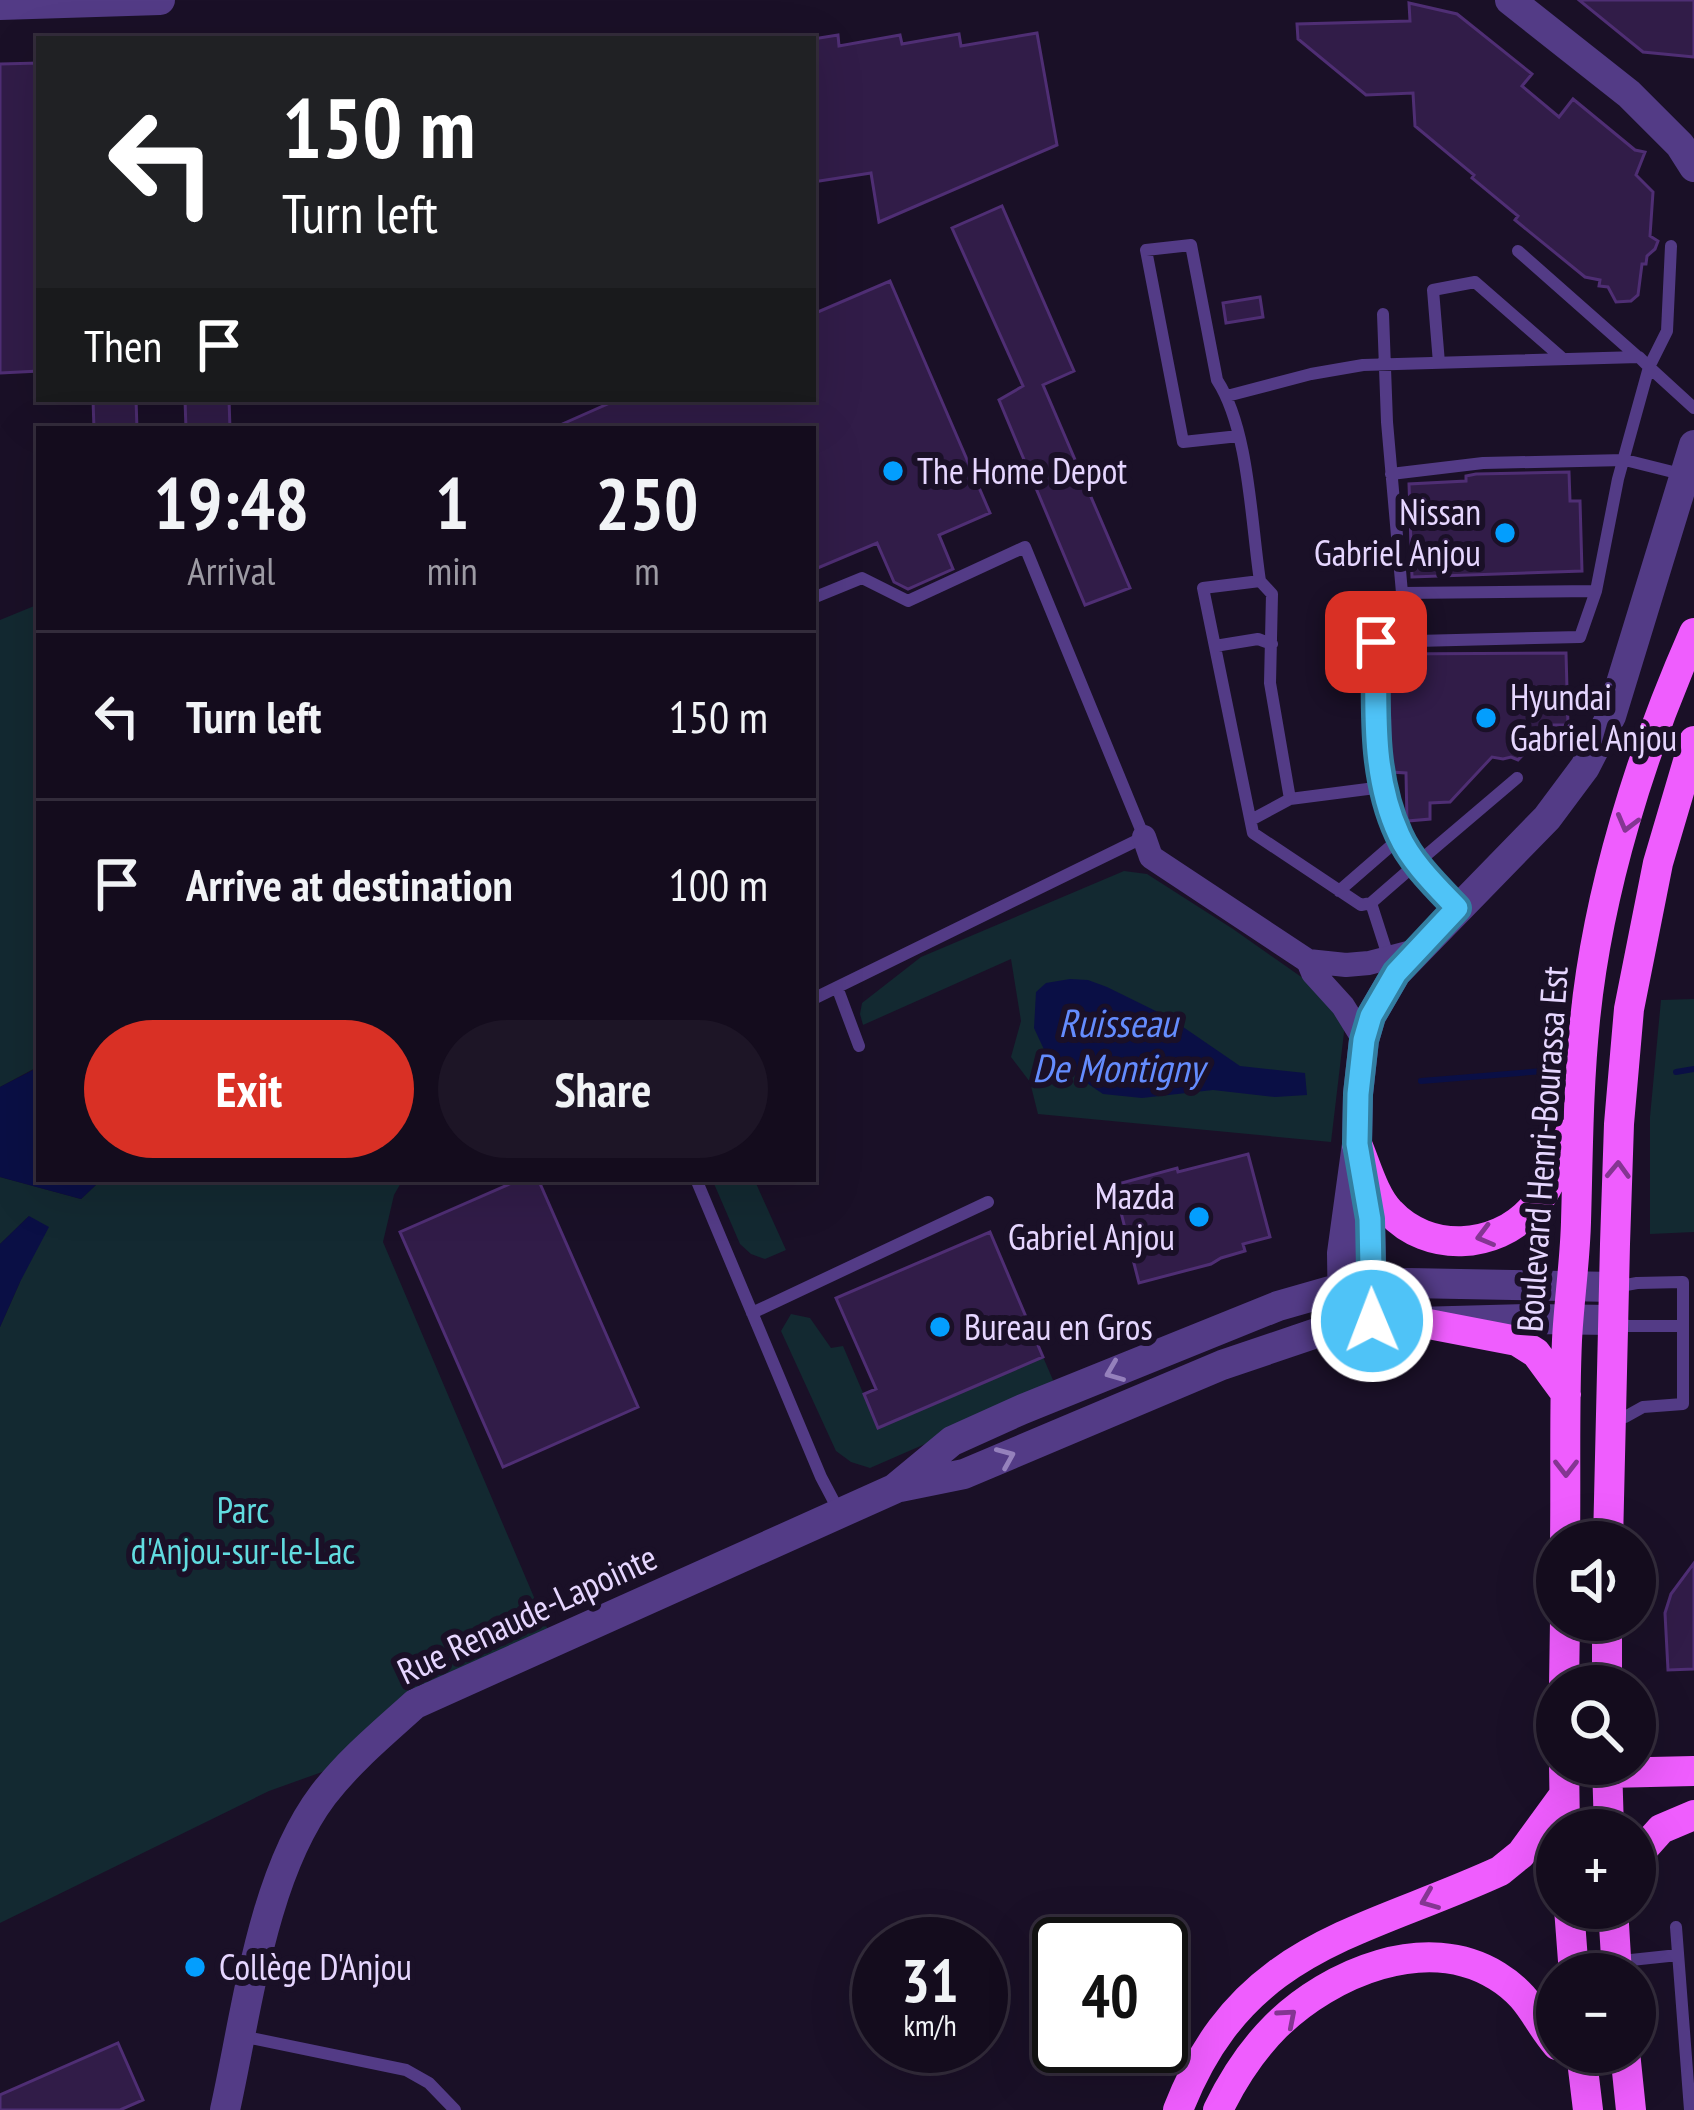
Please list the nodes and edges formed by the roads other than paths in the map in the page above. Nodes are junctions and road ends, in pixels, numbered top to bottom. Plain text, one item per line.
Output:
1 (160, 0) edge
2 (1510, 0) edge
3 (0, 5) edge
4 (1694, 167) edge
5 (1671, 246) dead end
6 (1518, 251) dead end
7 (1383, 314) dead end
8 (1562, 358) junction
9 (1644, 362) junction
10 (1438, 363) junction
11 (1386, 365) junction
12 (1227, 396) junction
13 (1694, 407) edge
14 (1239, 436) junction
15 (1694, 445) edge
16 (1625, 460) junction
17 (1391, 474) junction
18 (1685, 475) junction
19 (1260, 580) junction
20 (1596, 591) junction
21 (1402, 592) junction
22 (816, 597) edge
23 (1694, 634) edge
24 (1402, 641) junction
25 (1272, 644) junction
26 (1215, 646) junction
27 (1694, 741) edge
28 (1517, 778) dead end
29 (1383, 787) junction
30 (1290, 799) junction
31 (1251, 820) junction
32 (1144, 837) junction
33 (1400, 838) junction
34 (1417, 862) junction
35 (1339, 891) junction
36 (1371, 903) junction
37 (1457, 908) junction
38 (1402, 954) junction
39 (1308, 961) junction
40 (837, 987) junction
41 (816, 998) edge
42 (1364, 1040) junction
43 (859, 1046) dead end
44 (1577, 1116) junction
45 (1357, 1144) junction
46 (697, 1182) edge
47 (988, 1202) dead end
48 (1569, 1286) junction
49 (1357, 1287) junction
50 (1614, 1287) junction
51 (752, 1313) junction
52 (1568, 1319) junction
53 (1612, 1320) junction
54 (1413, 1321) junction
55 (1358, 1323) junction
56 (1683, 1326) junction
57 (1210, 1333) junction
58 (1222, 1365) junction
59 (1567, 1394) junction
60 (1611, 1418) junction
61 (894, 1489) junction
62 (840, 1514) junction
63 (1565, 1521) edge
64 (1609, 1521) edge
65 (1656, 1770) edge
66 (1694, 1771) edge
67 (1561, 1785) edge
68 (1694, 1815) edge
69 (1656, 1835) edge
70 (1676, 1927) dead end
71 (1678, 1955) junction
72 (1656, 1960) edge
73 (1536, 2014) edge
74 (241, 2036) junction
75 (1584, 2073) edge
76 (1627, 2073) edge
77 (225, 2110) edge
78 (455, 2110) edge
79 (1178, 2110) edge
80 (1218, 2110) edge
81 (1588, 2110) edge
82 (1631, 2110) edge
83 (1690, 2110) edge

1 - 3 street
2 - 4 street
5 - 9 lane
6 - 9 lane
7 - 11 lane
8 - 9 lane
8 - 10 lane
8 - 10 lane
9 - 13 lane
9 - 16 lane
10 - 11 lane
11 - 12 lane
11 - 17 lane
12 - 14 lane
12 - 14 lane
14 - 19 lane
15 - 18 street
16 - 17 lane
16 - 18 lane
16 - 20 lane
17 - 21 lane
18 - 37 street
19 - 25 lane
19 - 26 lane
20 - 21 lane
20 - 24 lane
21 - 24 lane
22 - 32 lane
23 -> 44 main road, Boulevard Henri-Bourassa Est
24 - 29 lane
25 - 26 lane
25 - 30 lane
26 - 31 lane
50 -> 27 main road, Boulevard Henri-Bourassa Est
28 - 34 lane
29 - 30 lane
29 - 33 lane
30 - 31 lane
31 - 35 lane
32 - 39 street
32 - 40 lane
33 - 34 lane
33 - 35 lane
34 - 36 lane
34 - 37 lane
35 - 36 lane
36 - 38 lane
37 - 38 street
38 - 39 street
38 - 42 street
39 - 42 street
40 - 41 lane
40 - 43 lane
42 - 45 street
44 -> 45 main road
44 - 48 main road, Boulevard Henri-Bourassa Est
45 - 49 street
46 - 51 lane
47 - 51 lane
48 - 49 street, Rue Renaude-Lapointe
48 - 50 street, Rue Renaude-Lapointe
48 - 52 main road, Boulevard Henri-Bourassa Est
49 - 55 street
49 - 57 street, Rue Renaude-Lapointe
50 - 53 main road, Boulevard Henri-Bourassa Est
50 - 56 lane
51 - 62 lane
52 - 53 street, Rue Renaude-Lapointe
52 - 54 street, Rue Renaude-Lapointe
52 - 59 main road, Boulevard Henri-Bourassa Est
53 - 56 lane
53 - 60 main road, Boulevard Henri-Bourassa Est
54 - 55 street, Rue Renaude-Lapointe
54 - 59 main road
55 - 58 street, Rue Renaude-Lapointe
56 - 60 lane
57 - 58 lane
57 -> 61 street, Rue Renaude-Lapointe
61 -> 58 street, Rue Renaude-Lapointe
59 -> 63 main road, Boulevard Henri-Bourassa Est
60 - 64 main road, Boulevard Henri-Bourassa Est
61 - 62 street, Rue Renaude-Lapointe
62 - 74 street, Rue Renaude-Lapointe
65 - 66 main road
67 -> 79 main road
68 - 69 main road
70 - 71 lane
71 - 72 lane
71 - 83 lane
80 -> 73 main road
74 - 77 street, Rue Renaude-Lapointe
74 - 78 lane
75 - 81 main road
76 - 82 main road

